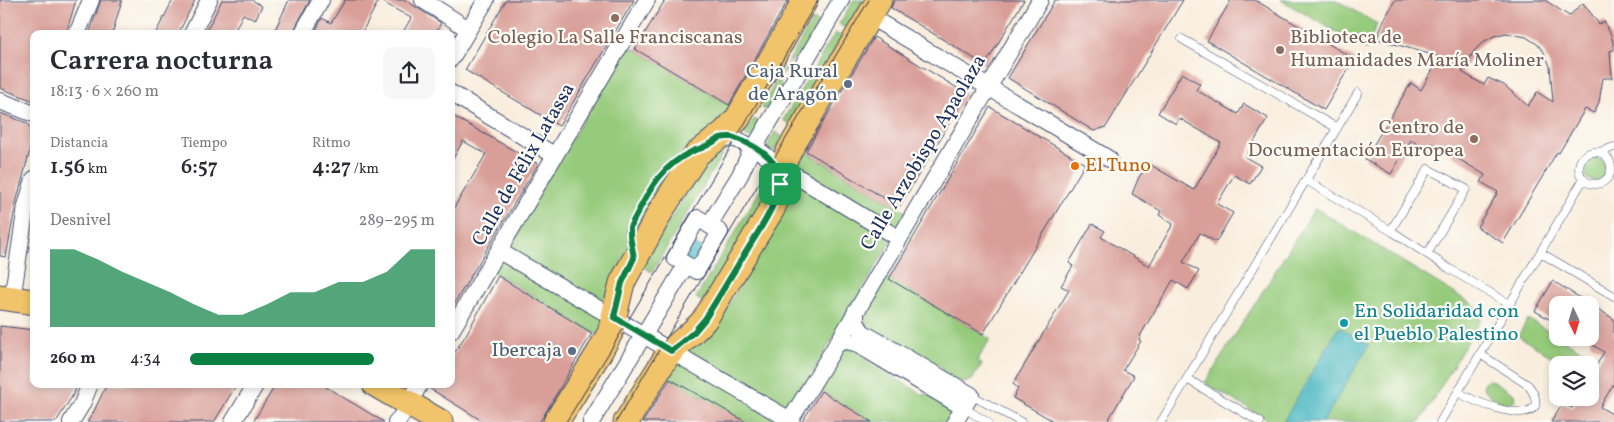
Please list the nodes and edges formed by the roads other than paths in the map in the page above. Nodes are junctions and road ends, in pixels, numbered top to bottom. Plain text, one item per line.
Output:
1 (91, 0) edge
2 (209, 0) edge
3 (322, 0) edge
4 (423, 0) edge
5 (486, 0) edge
6 (647, 0) edge
7 (805, 0) edge
8 (841, 0) edge
9 (1040, 0) edge
10 (874, 8) edge
11 (468, 29) junction
12 (79, 30) edge
13 (194, 30) edge
14 (304, 30) edge
15 (1182, 39) dead end
16 (455, 52) edge
17 (988, 87) junction
18 (1358, 93) dead end
19 (455, 95) edge
20 (0, 101) edge
21 (30, 112) edge
22 (1337, 128) junction
23 (712, 142) junction
24 (1614, 147) edge
25 (1600, 152) junction
26 (554, 156) junction
27 (1109, 159) dead end
28 (1611, 160) edge
29 (781, 176) junction
30 (1306, 180) junction
31 (1584, 180) junction
32 (30, 192) edge
33 (709, 225) junction
34 (1391, 230) junction
35 (898, 238) junction
36 (499, 251) junction
37 (1541, 253) junction
38 (1427, 254) junction
39 (686, 264) junction
40 (1614, 296) edge
41 (11, 301) edge
42 (1510, 304) junction
43 (856, 310) junction
44 (614, 317) junction
45 (455, 324) edge
46 (639, 341) junction
47 (837, 343) junction
48 (671, 351) junction
49 (1480, 354) junction
50 (1187, 379) junction
51 (88, 388) edge
52 (254, 388) edge
53 (382, 388) edge
54 (1458, 392) junction
55 (968, 401) junction
56 (408, 403) edge
57 (1504, 418) dead end
58 (790, 421) edge
59 (1521, 421) dead end
60 (72, 422) edge
61 (233, 422) edge
62 (440, 422) edge
63 (556, 422) edge
64 (591, 422) edge
65 (626, 422) edge
66 (955, 422) edge
67 (987, 422) edge
68 (1021, 422) edge
69 (1161, 422) edge
70 (1260, 422) edge
71 (1440, 422) edge

1 - 12 street
2 - 13 street
3 - 14 street
4 - 11 street
5 - 11 street
6 - 26 street, Calle de Félix Latassa
7 - 23 main road
8 - 33 street
9 - 17 street, Calle Arzobispo Apaolaza
10 - 17 street
10 - 29 main road
11 - 16 street
15 - 22 lane
17 - 27 street
17 - 35 street, Calle Arzobispo Apaolaza
18 - 22 lane
19 - 26 street
20 - 21 street
22 - 30 lane
23 - 29 street
23 - 44 main road
24 - 25 lane
25 - 28 lane
25 - 31 lane
26 - 36 street, Calle de Félix Latassa
28 - 31 lane
29 - 35 street
29 - 48 main road
30 - 34 lane
30 - 50 lane
31 - 37 lane
32 - 41 street
33 - 39 street
33 - 39 street
34 - 38 lane
34 - 38 lane
35 - 43 street, Calle Arzobispo Apaolaza
36 - 44 street
36 - 45 street, Calle de Félix Latassa
37 - 40 lane
37 - 42 lane
38 - 42 lane
39 - 46 street
42 - 49 lane
43 - 47 street, Calle Arzobispo Apaolaza
43 - 55 street
44 - 46 street
44 - 63 main road
46 - 48 street
46 - 64 street
47 - 55 street
47 - 58 street, Calle Arzobispo Apaolaza
48 - 58 street
48 - 65 main road
49 - 54 lane
49 - 59 lane
50 - 69 lane
50 - 70 lane
51 - 60 street
52 - 61 street
53 - 56 main road
54 - 57 lane
54 - 71 lane
55 - 66 street
55 - 67 lane
55 - 68 lane
56 - 62 main road

